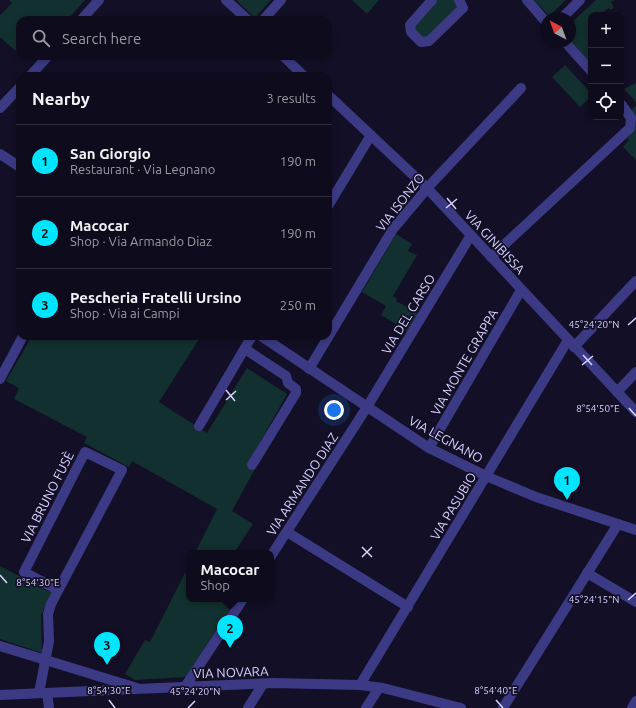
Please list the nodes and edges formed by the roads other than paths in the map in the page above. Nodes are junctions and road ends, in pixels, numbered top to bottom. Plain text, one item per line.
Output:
1 (99, 0) edge
2 (226, 0) edge
3 (281, 0) edge
4 (432, 0) edge
5 (459, 0) edge
6 (526, 0) edge
7 (580, 0) edge
8 (568, 12) edge
9 (540, 15) edge
10 (85, 16) edge
11 (244, 16) edge
12 (267, 16) edge
13 (570, 48) edge
14 (44, 60) edge
15 (287, 60) edge
16 (588, 68) edge
17 (34, 72) edge
18 (300, 72) edge
19 (521, 88) dead end
20 (16, 91) edge
21 (332, 99) edge
22 (0, 108) edge
23 (624, 108) edge
24 (371, 135) junction
25 (0, 154) edge
26 (16, 164) edge
27 (427, 188) junction
28 (332, 199) edge
29 (471, 235) junction
30 (491, 257) junction
31 (636, 281) edge
32 (521, 290) junction
33 (332, 331) edge
34 (21, 340) edge
35 (250, 340) edge
36 (267, 340) edge
37 (327, 340) edge
38 (571, 344) junction
39 (245, 349) junction
40 (309, 370) junction
41 (636, 372) edge
42 (0, 379) edge
43 (617, 392) junction
44 (367, 407) junction
45 (636, 412) edge
46 (199, 426) dead end
47 (429, 448) junction
48 (252, 465) dead end
49 (486, 476) junction
50 (618, 524) junction
51 (636, 530) edge
52 (286, 532) junction
53 (274, 551) edge
54 (587, 573) junction
55 (58, 590) junction
56 (241, 602) edge
57 (636, 602) edge
58 (408, 606) junction
59 (0, 646) edge
60 (46, 661) junction
61 (263, 684) junction
62 (360, 685) junction
63 (185, 687) junction
64 (137, 688) junction
65 (379, 688) junction
66 (43, 693) junction
67 (0, 695) edge
68 (636, 702) edge
69 (49, 708) edge
70 (248, 708) edge
71 (366, 708) edge
72 (461, 708) edge
73 (503, 708) edge
74 (632, 708) edge

1 - 10 street
2 - 11 street
3 - 12 street
4 - 5 street
6 - 9 street
7 - 8 street
13 - 16 street
14 - 17 street
15 - 18 street
19 - 27 street, VIA ISONZO
20 - 22 street
21 - 24 street, VIA GINIBISSA
23 - 30 street
24 - 27 street, VIA GINIBISSA
24 - 28 street
25 - 26 street
27 - 29 street, VIA GINIBISSA
27 - 33 street, VIA ISONZO
29 - 30 street, VIA GINIBISSA
29 - 44 street, VIA DEL CARSO
30 - 32 street, VIA GINIBISSA
31 - 38 street, VIA PASUBIO
32 - 38 street, VIA GINIBISSA
32 - 47 street, VIA MONTE GRAPPA
34 - 42 street
35 - 39 street
36 - 40 street, VIA LEGNANO
37 - 40 street, VIA ISONZO
38 - 43 street, VIA GINIBISSA
38 - 49 street, VIA PASUBIO
39 - 46 street
39 - 48 street
40 - 44 street, VIA LEGNANO
41 - 43 street
43 - 45 street, VIA GINIBISSA
44 - 47 street, VIA LEGNANO
44 - 52 street, VIA ARMANDO DIAZ
47 - 49 street, VIA LEGNANO
49 - 50 street, VIA LEGNANO
49 - 58 street, VIA PASUBIO
50 - 51 street, VIA LEGNANO
50 - 54 street
52 - 53 street, VIA ARMANDO DIAZ
52 - 58 street
54 - 57 street
54 - 73 street
55 - 55 street, VIA BRUNO FUSÈ
55 - 60 street, VIA BRUNO FUSÈ
56 - 63 street
58 - 62 street, VIA PASUBIO
59 - 60 street
60 - 64 street
60 - 66 street, VIA BRUNO FUSÈ
61 - 62 street, VIA NOVARA
61 - 63 street, VIA NOVARA
61 - 70 street
62 - 65 street, VIA NOVARA
63 - 64 street, VIA NOVARA
64 - 66 street, VIA NOVARA
65 - 71 street
65 - 72 street, VIA NOVARA
66 - 67 street, VIA NOVARA
66 - 69 street, VIA BRUNO FUSÈ
68 - 74 street

